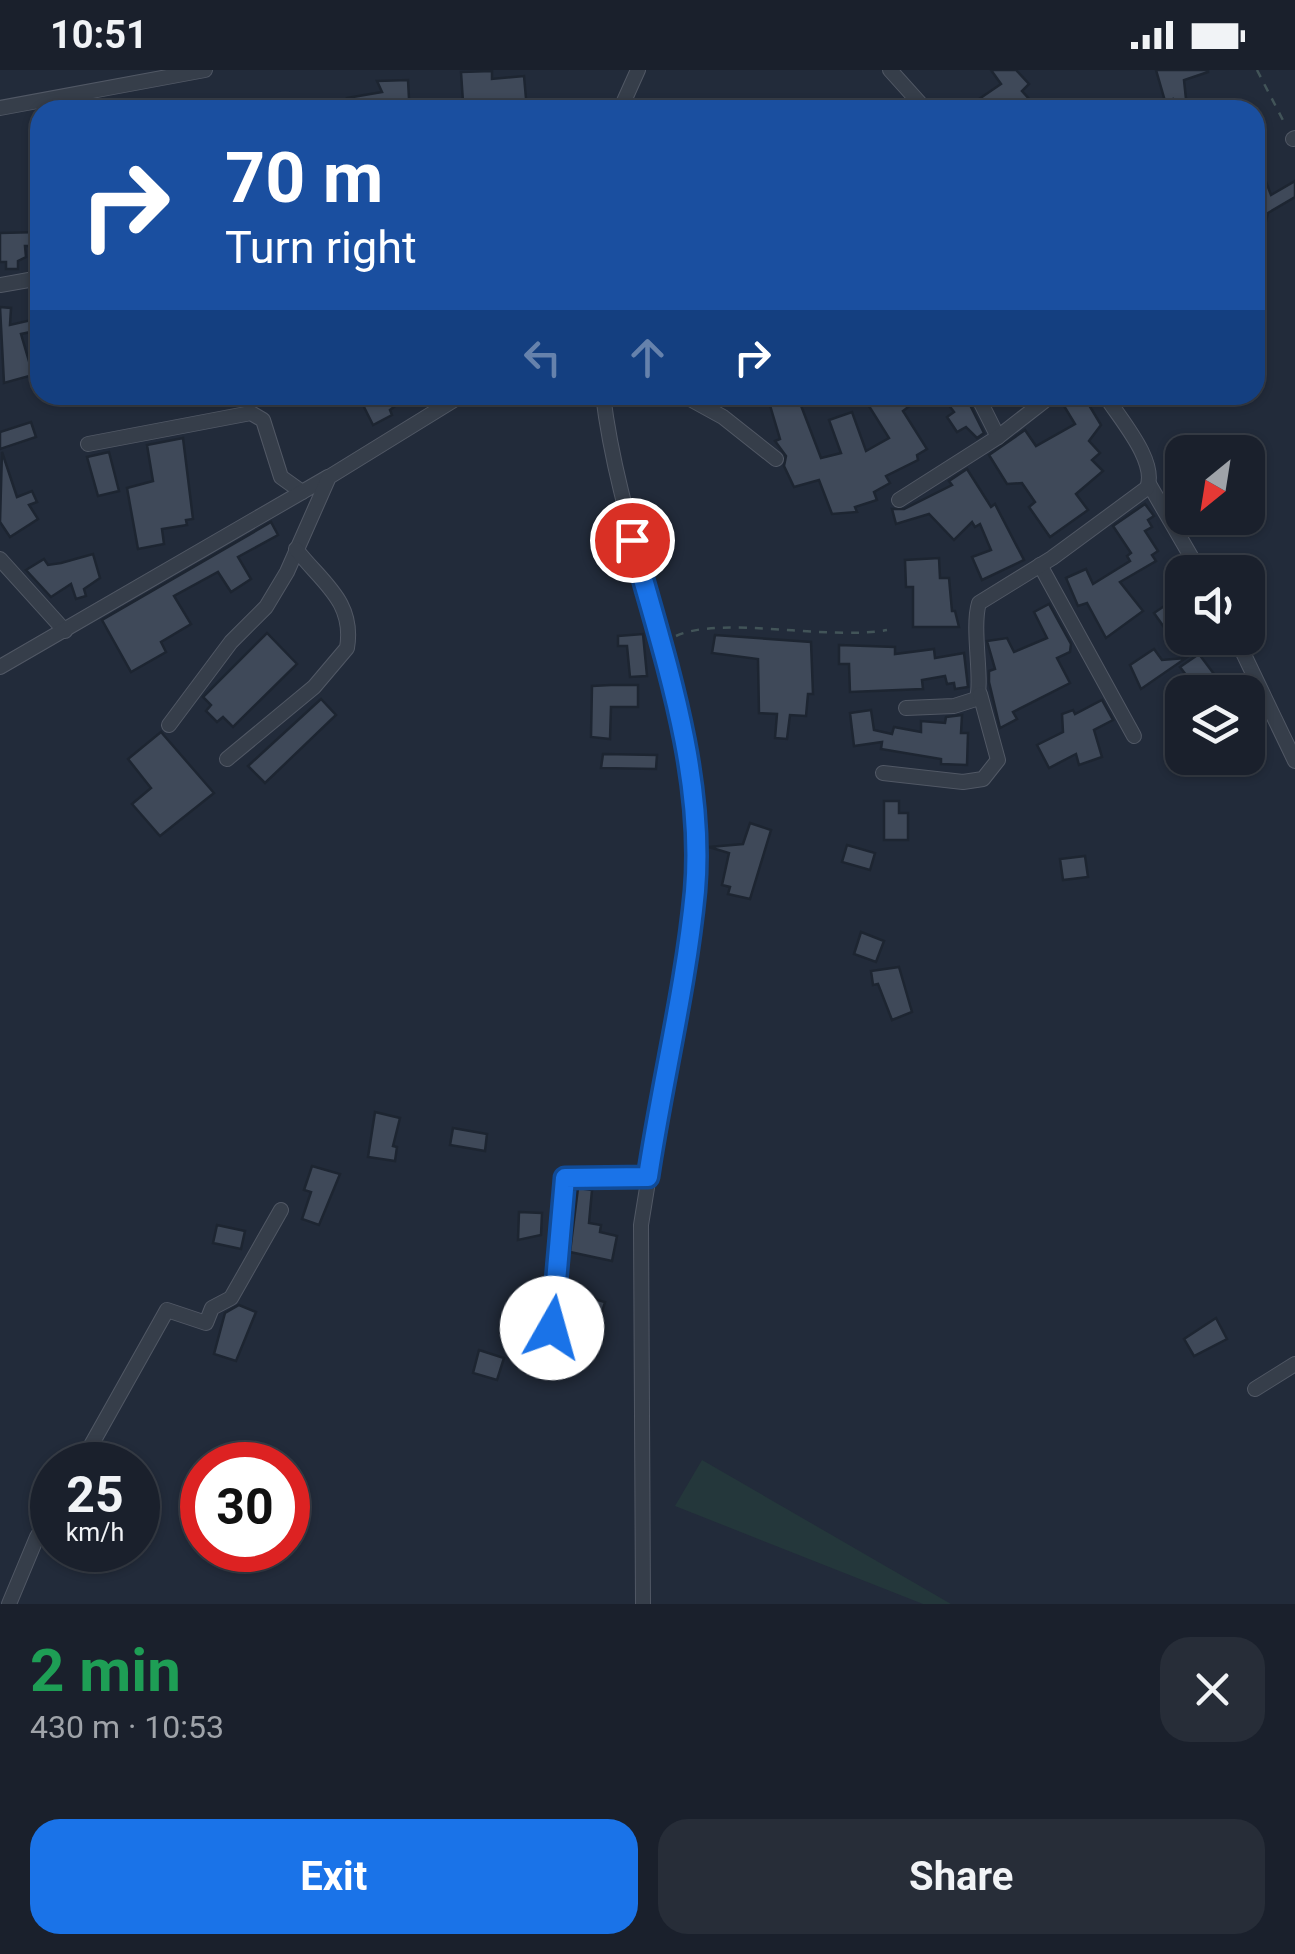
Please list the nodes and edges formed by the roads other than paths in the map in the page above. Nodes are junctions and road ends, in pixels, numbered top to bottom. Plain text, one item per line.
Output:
1 (205, 70) edge
2 (638, 70) edge
3 (890, 70) edge
4 (43, 100) edge
5 (624, 100) edge
6 (917, 100) edge
7 (30, 102) edge
8 (0, 108) edge
9 (30, 280) edge
10 (0, 285) edge
11 (446, 405) edge
12 (605, 405) edge
13 (701, 405) edge
14 (981, 405) edge
15 (1039, 405) edge
16 (1110, 405) edge
17 (998, 437) junction
18 (88, 444) dead end
19 (776, 459) dead end
20 (329, 476) junction
21 (1149, 484) junction
22 (302, 492) junction
23 (899, 500) dead end
24 (296, 549) junction
25 (1190, 555) edge
26 (0, 559) edge
27 (1040, 565) junction
28 (65, 630) junction
29 (1244, 655) edge
30 (0, 667) edge
31 (980, 694) junction
32 (906, 708) dead end
33 (170, 725) dead end
34 (1134, 736) dead end
35 (227, 759) dead end
36 (1295, 760) edge
37 (883, 772) dead end
38 (648, 1177) junction
39 (280, 1210) dead end
40 (552, 1328) dead end
41 (1295, 1364) edge
42 (1255, 1390) dead end
43 (93, 1442) edge
44 (30, 1554) edge
45 (0, 1601) edge
46 (10, 1604) edge
47 (644, 1604) edge

1 - 4 street
2 - 5 street
3 - 6 street
7 - 8 street
9 - 10 street
11 - 20 street
12 - 38 street
13 - 19 street
14 - 17 street
15 - 17 street
16 - 21 street
17 - 23 street
18 - 22 street
20 - 22 street
20 - 24 street
21 - 25 street
21 - 27 street
22 - 28 street
24 - 33 street
24 - 35 street
26 - 28 street
27 - 31 street
27 - 34 street
28 - 30 street
29 - 36 street
31 - 32 street
31 - 37 street
38 - 40 street
38 - 47 street
39 - 43 street
41 - 42 street
44 - 46 street
45 - 46 street

